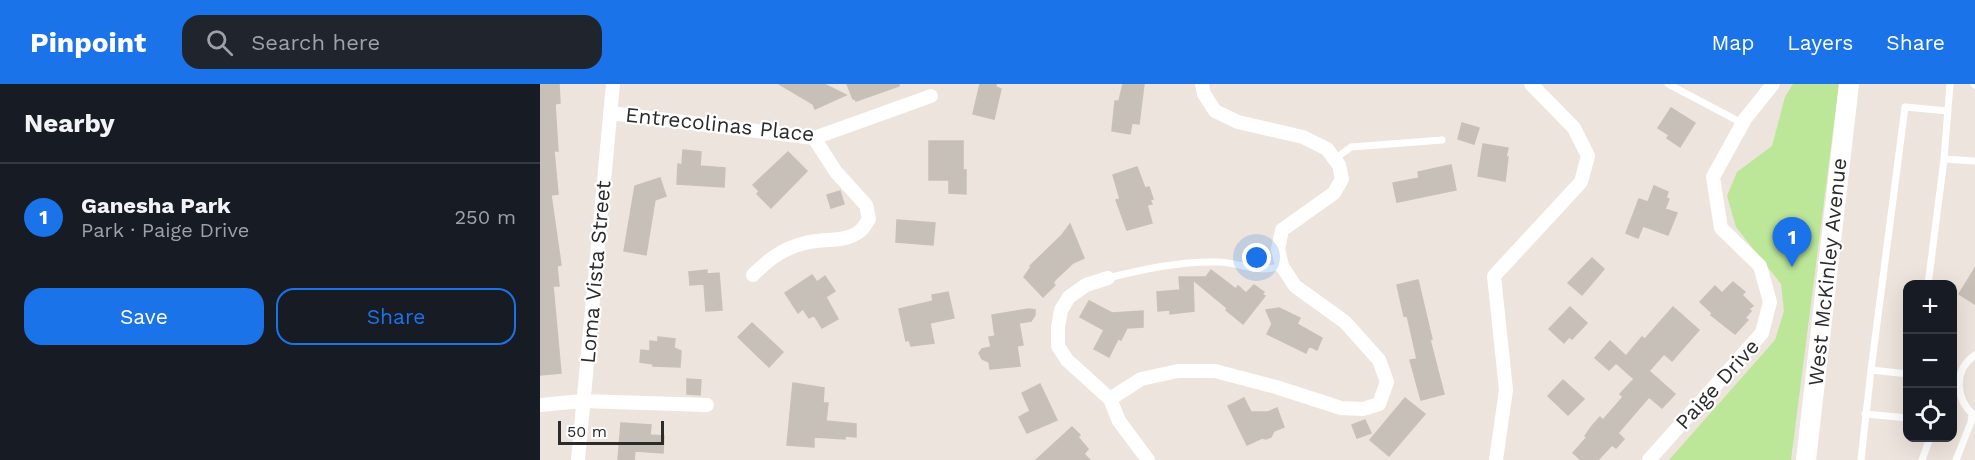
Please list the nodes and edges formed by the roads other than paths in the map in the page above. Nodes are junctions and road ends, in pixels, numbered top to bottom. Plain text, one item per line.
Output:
1 (613, 84) edge
2 (1202, 84) edge
3 (1531, 84) edge
4 (1668, 84) edge
5 (1773, 84) edge
6 (1849, 84) edge
7 (1950, 84) edge
8 (931, 96) dead end
9 (1948, 111) junction
10 (610, 112) junction
11 (1742, 123) junction
12 (814, 138) junction
13 (1442, 140) dead end
14 (1335, 159) junction
15 (1944, 159) junction
16 (1975, 161) edge
17 (1282, 266) junction
18 (753, 275) dead end
19 (1108, 278) joint
20 (1929, 280) edge
21 (1975, 355) edge
22 (1871, 370) junction
23 (1903, 373) edge
24 (1957, 379) edge
25 (1957, 384) edge
26 (1110, 399) junction
27 (584, 401) junction
28 (540, 405) edge
29 (708, 405) dead end
30 (1865, 414) junction
31 (1973, 415) edge
32 (1903, 418) edge
33 (1929, 442) edge
34 (578, 460) edge
35 (1148, 460) edge
36 (1496, 460) edge
37 (1649, 460) edge
38 (1806, 460) edge
39 (1861, 460) edge
40 (1922, 460) edge
41 (1956, 460) edge

1 - 10 street, Loma Vista Street
2 - 14 street
3 - 36 street
4 - 11 lane
5 - 11 street, Paige Drive
6 - 38 main road, West McKinley Avenue
7 - 9 lane
8 - 12 street, Entrecolinas Place
9 - 15 lane
9 - 22 lane
10 - 12 street, Entrecolinas Place
10 - 27 street, Loma Vista Street
11 - 37 street, Paige Drive
12 - 18 street
13 - 14 lane
14 - 17 street
15 - 16 lane
15 - 20 lane
17 - 19 lane
17 - 26 street
19 - 26 street
21 - 24 lane
22 - 23 lane
22 - 30 lane
25 - 31 lane
26 - 35 street
27 - 28 street
27 - 29 street
27 - 34 street, Loma Vista Street
30 - 32 lane
30 - 39 lane
31 - 41 lane
33 - 40 lane

